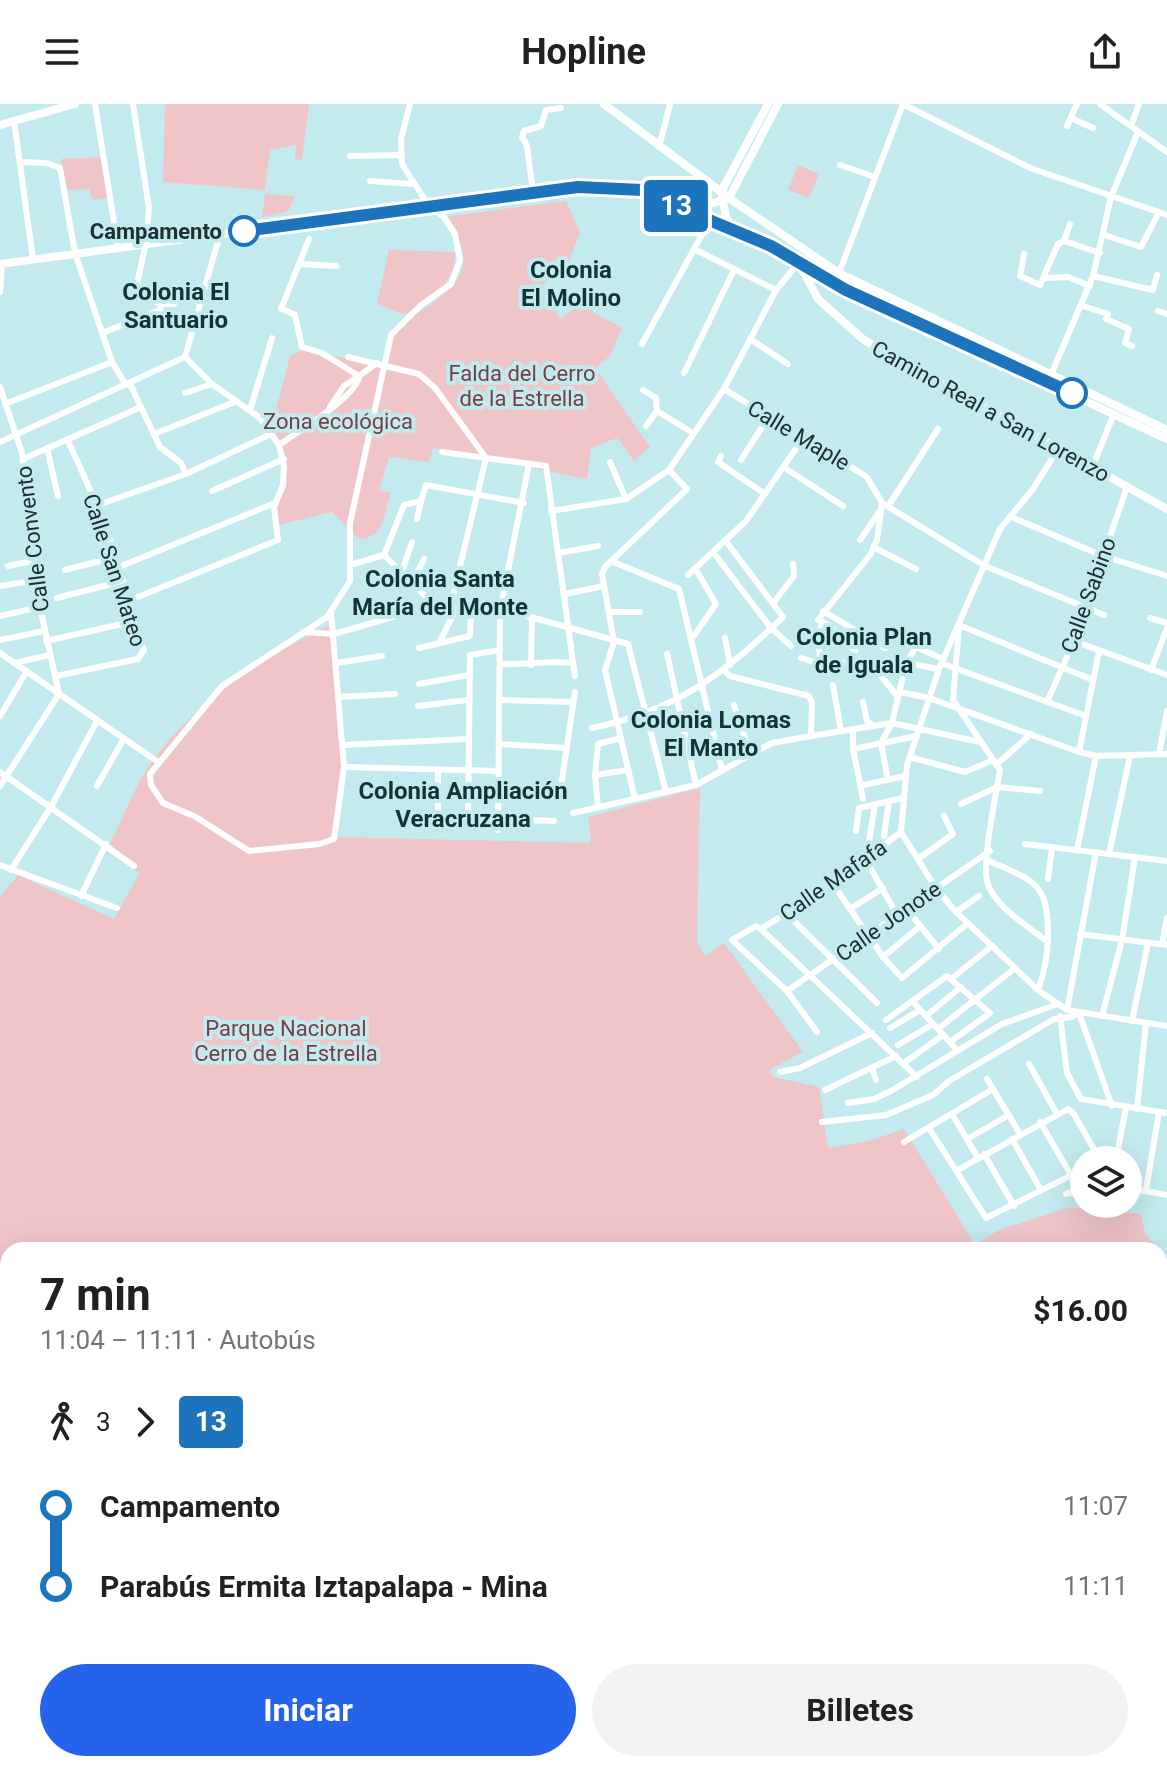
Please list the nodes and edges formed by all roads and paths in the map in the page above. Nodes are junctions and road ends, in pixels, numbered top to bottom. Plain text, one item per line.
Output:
1 (75, 104) edge
2 (95, 104) edge
3 (133, 104) edge
4 (410, 104) edge
5 (604, 104) edge
6 (670, 104) edge
7 (768, 104) edge
8 (778, 104) edge
9 (903, 104) edge
10 (1077, 104) edge
11 (1100, 104) edge
12 (1139, 104) edge
13 (48, 108) edge
14 (561, 108) dead end
15 (1071, 118) junction
16 (14, 121) junction
17 (0, 125) edge
18 (1067, 126) dead end
19 (1131, 126) junction
20 (1093, 128) dead end
21 (1138, 132) junction
22 (659, 147) junction
23 (1167, 152) edge
24 (401, 155) junction
25 (350, 156) dead end
26 (746, 156) junction
27 (20, 162) junction
28 (840, 165) dead end
29 (875, 177) junction
30 (370, 181) dead end
31 (412, 184) junction
32 (533, 192) junction
33 (663, 196) junction
34 (724, 197) junction
35 (1111, 197) junction
36 (429, 206) junction
37 (1163, 213) edge
38 (710, 220) junction
39 (1070, 224) dead end
40 (220, 234) junction
41 (741, 234) junction
42 (1104, 235) junction
43 (309, 239) dead end
44 (1064, 241) junction
45 (146, 243) junction
46 (118, 247) junction
47 (696, 250) junction
48 (75, 253) junction
49 (1100, 253) junction
50 (1024, 254) dead end
51 (33, 259) junction
52 (799, 262) junction
53 (1, 264) edge
54 (299, 264) junction
55 (336, 266) dead end
56 (734, 270) junction
57 (839, 273) junction
58 (1157, 275) dead end
59 (1093, 276) junction
60 (1046, 278) junction
61 (1090, 286) junction
62 (178, 288) dead end
63 (776, 290) junction
64 (0, 292) edge
65 (161, 304) junction
66 (1083, 306) junction
67 (1158, 311) dead end
68 (1167, 314) edge
69 (102, 333) junction
70 (272, 338) dead end
71 (750, 339) junction
72 (642, 344) dead end
73 (1132, 346) dead end
74 (185, 357) junction
75 (348, 357) dead end
76 (112, 362) junction
77 (380, 364) junction
78 (788, 364) dead end
79 (684, 373) dead end
80 (1051, 375) junction
81 (359, 376) junction
82 (128, 384) junction
83 (212, 384) junction
84 (0, 387) edge
85 (724, 389) junction
86 (643, 390) dead end
87 (185, 393) dead end
88 (237, 401) junction
89 (5, 404) junction
90 (141, 407) junction
91 (250, 410) junction
92 (657, 411) junction
93 (1114, 414) junction
94 (769, 416) junction
95 (646, 426) dead end
96 (938, 429) dead end
97 (1167, 430) edge
98 (693, 433) junction
99 (154, 434) junction
100 (271, 434) junction
101 (17, 435) junction
102 (804, 437) junction
103 (67, 439) junction
104 (1167, 439) edge
105 (0, 442) edge
106 (279, 445) junction
107 (47, 448) junction
108 (1058, 449) junction
109 (442, 452) dead end
110 (721, 456) dead end
111 (486, 458) junction
112 (23, 459) junction
113 (284, 459) junction
114 (741, 460) dead end
115 (610, 462) dead end
116 (529, 464) junction
117 (785, 468) junction
118 (1092, 468) junction
119 (669, 470) junction
120 (186, 474) junction
121 (1127, 487) junction
122 (212, 491) dead end
123 (765, 494) junction
124 (475, 495) junction
125 (58, 496) dead end
126 (626, 499) junction
127 (421, 501) junction
128 (275, 503) junction
129 (524, 503) junction
130 (98, 505) junction
131 (843, 506) dead end
132 (884, 506) junction
133 (1167, 509) edge
134 (551, 511) junction
135 (1011, 517) junction
136 (417, 519) dead end
137 (725, 540) junction
138 (860, 540) dead end
139 (412, 542) dead end
140 (598, 546) dead end
141 (873, 547) junction
142 (713, 552) junction
143 (558, 553) junction
144 (384, 555) junction
145 (1103, 556) junction
146 (116, 557) junction
147 (424, 559) dead end
148 (36, 560) junction
149 (611, 561) junction
150 (793, 564) dead end
151 (350, 565) junction
152 (8, 566) dead end
153 (985, 566) junction
154 (119, 567) junction
155 (695, 568) junction
156 (916, 569) dead end
157 (65, 570) dead end
158 (401, 574) junction
159 (688, 575) dead end
160 (1167, 576) edge
161 (38, 580) junction
162 (123, 581) junction
163 (412, 583) junction
164 (0, 586) edge
165 (604, 586) junction
166 (565, 594) junction
167 (57, 598) dead end
168 (128, 601) junction
169 (774, 602) junction
170 (434, 605) junction
171 (40, 607) junction
172 (1086, 607) junction
173 (453, 609) junction
174 (471, 611) junction
175 (500, 611) junction
176 (823, 611) junction
177 (331, 612) junction
178 (609, 612) junction
179 (640, 612) dead end
180 (1104, 615) dead end
181 (0, 616) edge
182 (532, 618) junction
183 (1150, 618) dead end
184 (820, 621) junction
185 (131, 622) junction
186 (959, 625) junction
187 (1167, 625) edge
188 (570, 628) junction
189 (771, 628) junction
190 (44, 631) junction
191 (303, 632) junction
192 (334, 634) junction
193 (693, 637) junction
194 (725, 638) dead end
195 (0, 640) edge
196 (46, 641) junction
197 (1074, 641) junction
198 (614, 642) junction
199 (439, 643) junction
200 (791, 646) dead end
201 (419, 648) dead end
202 (885, 648) dead end
203 (500, 650) junction
204 (855, 651) dead end
205 (1099, 651) junction
206 (834, 652) dead end
207 (1158, 653) junction
208 (667, 654) dead end
209 (50, 655) junction
210 (1167, 655) edge
211 (382, 656) dead end
212 (1, 657) edge
213 (801, 658) dead end
214 (14, 663) junction
215 (336, 663) junction
216 (573, 663) junction
217 (906, 663) junction
218 (500, 664) junction
219 (821, 664) junction
220 (941, 664) junction
221 (531, 665) junction
222 (873, 666) dead end
223 (728, 668) junction
224 (955, 668) junction
225 (1061, 668) junction
226 (1151, 670) junction
227 (27, 671) junction
228 (469, 675) junction
229 (1167, 675) edge
230 (56, 676) junction
231 (575, 676) dead end
232 (881, 676) junction
233 (1093, 680) junction
234 (419, 684) dead end
235 (702, 685) junction
236 (833, 685) dead end
237 (575, 692) dead end
238 (59, 694) junction
239 (395, 694) dead end
240 (899, 695) junction
241 (339, 697) junction
242 (929, 698) junction
243 (468, 700) junction
244 (499, 700) junction
245 (676, 700) junction
246 (573, 702) junction
247 (863, 702) dead end
248 (1047, 702) junction
249 (734, 705) dead end
250 (418, 706) dead end
251 (959, 710) junction
252 (1167, 711) edge
253 (647, 715) junction
254 (0, 716) edge
255 (1086, 716) junction
256 (97, 721) junction
257 (618, 723) junction
258 (892, 723) junction
259 (874, 726) junction
260 (922, 727) junction
261 (592, 728) dead end
262 (853, 729) junction
263 (841, 731) junction
264 (1031, 734) junction
265 (811, 736) junction
266 (917, 736) junction
267 (621, 738) junction
268 (467, 739) junction
269 (123, 740) junction
270 (980, 742) junction
271 (881, 743) junction
272 (499, 744) junction
273 (343, 745) junction
274 (567, 748) junction
275 (853, 749) junction
276 (1079, 752) junction
277 (750, 753) junction
278 (1163, 754) edge
279 (1096, 756) junction
280 (1130, 756) junction
281 (910, 757) junction
282 (158, 762) junction
283 (994, 762) junction
284 (344, 767) junction
285 (438, 770) junction
286 (628, 770) junction
287 (722, 770) junction
288 (466, 771) junction
289 (499, 771) junction
290 (3, 774) edge
291 (595, 775) junction
292 (905, 776) junction
293 (888, 780) junction
294 (498, 785) junction
295 (696, 785) junction
296 (0, 786) edge
297 (97, 786) dead end
298 (860, 786) junction
299 (997, 787) junction
300 (1040, 791) dead end
301 (666, 792) junction
302 (903, 798) junction
303 (635, 799) junction
304 (863, 799) dead end
305 (889, 801) junction
306 (875, 804) junction
307 (961, 804) dead end
308 (52, 805) junction
309 (598, 807) junction
310 (573, 813) dead end
311 (944, 816) dead end
312 (498, 819) junction
313 (554, 821) dead end
314 (959, 821) dead end
315 (468, 825) dead end
316 (438, 827) dead end
317 (951, 827) junction
318 (498, 830) dead end
319 (856, 831) dead end
320 (901, 832) junction
321 (884, 836) dead end
322 (106, 844) junction
323 (1025, 844) dead end
324 (868, 848) dead end
325 (1052, 848) junction
326 (1077, 850) junction
327 (990, 851) junction
328 (1096, 852) junction
329 (1109, 854) junction
330 (1135, 857) junction
331 (918, 859) junction
332 (866, 860) junction
333 (989, 861) junction
334 (1167, 861) edge
335 (0, 865) edge
336 (134, 866) dead end
337 (11, 870) junction
338 (1048, 879) dead end
339 (833, 884) junction
340 (935, 887) junction
341 (883, 888) junction
342 (81, 896) junction
343 (979, 896) dead end
344 (905, 907) junction
345 (117, 908) dead end
346 (850, 909) junction
347 (956, 912) junction
348 (786, 913) junction
349 (896, 913) junction
350 (1167, 918) edge
351 (968, 923) junction
352 (919, 927) junction
353 (761, 929) junction
354 (867, 933) junction
355 (1080, 934) junction
356 (1122, 940) junction
357 (1048, 942) junction
358 (1148, 943) junction
359 (1164, 945) edge
360 (992, 946) junction
361 (939, 949) junction
362 (883, 957) junction
363 (832, 959) junction
364 (1015, 968) junction
365 (811, 976) junction
366 (951, 979) junction
367 (961, 987) junction
368 (1038, 990) junction
369 (787, 991) junction
370 (975, 1000) junction
371 (877, 1003) dead end
372 (914, 1003) junction
373 (1058, 1004) junction
374 (1067, 1010) junction
375 (923, 1013) junction
376 (1079, 1013) junction
377 (1060, 1016) junction
378 (1102, 1016) junction
379 (886, 1020) dead end
380 (1132, 1021) junction
381 (1146, 1023) junction
382 (1167, 1026) edge
383 (890, 1028) dead end
384 (938, 1029) junction
385 (817, 1032) dead end
386 (872, 1033) junction
387 (950, 1042) junction
388 (898, 1045) dead end
389 (958, 1051) junction
390 (896, 1056) junction
391 (904, 1063) junction
392 (1029, 1064) dead end
393 (872, 1068) junction
394 (780, 1072) dead end
395 (917, 1077) junction
396 (987, 1079) dead end
397 (876, 1080) dead end
398 (993, 1089) junction
399 (825, 1090) dead end
400 (848, 1103) dead end
401 (1112, 1106) junction
402 (1126, 1107) junction
403 (1137, 1109) junction
404 (1163, 1112) edge
405 (952, 1114) junction
406 (1057, 1114) junction
407 (1009, 1115) junction
408 (822, 1122) dead end
409 (1040, 1122) junction
410 (929, 1128) junction
411 (1020, 1134) junction
412 (967, 1139) junction
413 (1012, 1139) junction
414 (904, 1142) dead end
415 (1092, 1146) edge
416 (1119, 1146) edge
417 (981, 1156) junction
418 (956, 1171) junction
419 (1070, 1173) edge
420 (1070, 1176) edge
421 (1041, 1190) junction
422 (1142, 1190) edge
423 (1146, 1190) junction
424 (1070, 1193) edge
425 (1066, 1194) dead end
426 (1167, 1195) edge
427 (1014, 1206) junction

1 - 13 main road
2 - 46 street
3 - 45 street
4 - 24 street
5 - 22 main road
6 - 22 street
7 - 26 main road
8 - 26 main road
9 - 29 street
9 - 35 street
10 - 15 street
11 - 19 street
12 - 19 street
13 - 16 main road
14 - 32 street
15 - 18 street
15 - 20 street
16 - 17 main road
16 - 27 street
19 - 21 street
21 - 23 street
21 - 35 street
22 - 34 main road
24 - 25 street
24 - 31 street
26 - 34 main road
27 - 48 street
27 - 51 street
28 - 29 street
29 - 57 street
30 - 31 street
31 - 36 street
32 - 33 main road
32 - 36 main road
33 - 34 main road
33 - 38 main road
34 - 41 main road
34 - 57 main road
35 - 37 street
35 - 42 street
36 - 40 main road
36 - 77 street
37 - 42 street
38 - 41 main road
38 - 47 street
39 - 44 street
40 - 45 main road
40 - 74 street
41 - 52 main road
42 - 49 street
43 - 54 street
44 - 49 street
44 - 60 street
45 - 46 main road
45 - 65 street
46 - 48 main road
47 - 56 street
47 - 72 street
48 - 51 main road
48 - 69 street
49 - 59 street
50 - 60 street
51 - 53 main road
52 - 63 street
52 - 93 main road
52 - 108 main road, Camino Real a San Lorenzo
53 - 64 street
54 - 55 street
54 - 81 street
56 - 63 street
56 - 79 street
57 - 80 main road
58 - 59 street
59 - 61 street
60 - 61 street
61 - 66 street
62 - 65 street
63 - 71 street
65 - 69 street
66 - 73 street
66 - 80 street
67 - 68 street
69 - 76 street
70 - 91 street
71 - 78 street
71 - 85 street
74 - 82 street
74 - 83 street
75 - 77 street
76 - 82 street
76 - 89 street
77 - 81 street
77 - 111 street
77 - 151 street
80 - 97 main road
81 - 106 street
82 - 90 street
82 - 101 street
83 - 87 street
83 - 88 street
84 - 89 street, Calle Convento
85 - 94 street, Calle Maple
85 - 98 street
86 - 92 street
88 - 91 street
88 - 99 street
89 - 101 street, Calle Convento
90 - 99 street
90 - 103 street
91 - 100 street
92 - 95 street
92 - 98 street
93 - 104 main road
93 - 118 street
94 - 102 street, Calle Maple
94 - 114 street
96 - 132 street
98 - 119 street
99 - 120 street
100 - 106 street
100 - 120 street
101 - 105 street
101 - 112 street, Calle Convento
102 - 117 street
102 - 132 street, Calle Maple
103 - 107 street
103 - 130 street, Calle San Mateo
106 - 113 street
107 - 112 street
107 - 125 street
108 - 118 main road, Camino Real a San Lorenzo
108 - 135 street, Calle Mafafa
109 - 111 street
110 - 123 street
111 - 116 street
111 - 124 street
112 - 148 street, Calle Convento
113 - 122 street
113 - 128 street
115 - 126 street
116 - 129 street
116 - 134 street
117 - 123 street
117 - 131 street
118 - 121 main road, Camino Real a San Lorenzo
119 - 126 street
119 - 149 street
120 - 130 street
121 - 133 main road, Camino Real a San Lorenzo
121 - 145 street, Calle Sabino
123 - 137 street
124 - 127 street
124 - 129 street
124 - 173 street
126 - 134 street
127 - 136 street
127 - 144 street
128 - 154 street
128 - 168 street
129 - 175 street
130 - 146 street, Calle San Mateo
132 - 138 street
132 - 141 street
132 - 153 street, Calle Maple
134 - 143 street
135 - 145 street
135 - 153 street, Calle Mafafa
137 - 142 street
137 - 169 street
139 - 158 street
140 - 143 street
141 - 156 street
141 - 176 street
142 - 155 street
142 - 189 street
143 - 166 street
144 - 151 street
144 - 158 street
145 - 160 street
145 - 172 street, Calle Sabino
146 - 154 street, Calle San Mateo
146 - 157 street
147 - 163 street
148 - 152 street
148 - 161 street, Calle Convento
149 - 165 street
149 - 193 street
150 - 169 street
151 - 177 street
153 - 172 street, Calle Maple
153 - 186 street, Calle Mafafa
154 - 162 street, Calle San Mateo
155 - 159 street
155 - 193 street
158 - 163 street
161 - 164 street
161 - 171 street, Calle Convento
162 - 167 street
162 - 168 street, Calle San Mateo
163 - 170 street
165 - 166 street
165 - 178 street
166 - 188 street
168 - 185 street, Calle San Mateo
169 - 189 street
170 - 173 street
170 - 192 street
171 - 181 street
171 - 190 street, Calle Convento
172 - 180 street, Calle Maple
172 - 197 street, Calle Sabino
173 - 174 street
173 - 199 street
174 - 175 street
174 - 199 street
175 - 182 street
175 - 203 street
176 - 184 street
176 - 202 street
177 - 191 street
177 - 192 street
178 - 179 street
178 - 198 street
182 - 188 street
182 - 221 street
183 - 187 street
184 - 204 street
184 - 219 street
185 - 196 street
185 - 230 street, Calle San Mateo
186 - 220 street, Calle Mafafa
186 - 224 street
186 - 225 street
187 - 207 street
188 - 198 street
188 - 216 street
189 - 200 street
189 - 223 street
190 - 195 street
190 - 196 street, Calle Convento
191 - 192 street
191 - 282 street
192 - 215 street
193 - 235 street
194 - 223 street
196 - 209 street, Calle Convento
197 - 205 street
197 - 225 street, Calle Sabino
198 - 253 street
198 - 257 street
199 - 201 street
203 - 218 street
203 - 228 street
205 - 226 street
205 - 233 street
206 - 219 street
207 - 210 street
207 - 226 street
208 - 245 street
209 - 214 street
209 - 230 street, Calle Convento
211 - 215 street
212 - 214 street
213 - 219 street
214 - 227 street
215 - 241 street
216 - 221 street
216 - 231 street
217 - 220 street
217 - 220 street
217 - 232 street
217 - 240 street
218 - 221 street
218 - 244 street
220 - 224 street
220 - 242 street, Calle Mafafa
222 - 232 street
223 - 235 street
223 - 265 street
224 - 248 street
224 - 251 street
225 - 233 street
225 - 248 street, Calle Sabino
226 - 229 street
227 - 238 street
227 - 254 street
228 - 234 street
228 - 243 street
230 - 238 street, Calle Convento
232 - 240 street
233 - 255 street
235 - 245 street
235 - 287 street
236 - 263 street
237 - 246 street
238 - 256 street
238 - 290 street
239 - 241 street
240 - 242 street
240 - 258 street
241 - 273 street
242 - 251 street
242 - 260 street, Calle Mafafa
243 - 250 street
243 - 268 street
244 - 246 street
244 - 272 street
245 - 253 street
245 - 295 street
246 - 274 street
247 - 259 street
248 - 255 street
249 - 277 street
251 - 264 street
251 - 270 street
252 - 278 street
253 - 257 street
253 - 301 street
255 - 276 street
256 - 269 street
256 - 308 street
257 - 261 street
257 - 267 street
258 - 259 street
258 - 260 street
258 - 271 street
259 - 262 street
260 - 266 street, Calle Mafafa
260 - 270 street
262 - 263 street
262 - 275 street
263 - 265 street
264 - 276 street
264 - 283 street
265 - 277 street
266 - 271 street
266 - 281 street, Calle Mafafa
267 - 286 street
267 - 291 street
268 - 273 street
268 - 288 street
269 - 282 street
269 - 297 street
270 - 283 street
271 - 275 street
271 - 293 street
272 - 274 street
272 - 289 street
273 - 284 street
274 - 294 street
275 - 298 street
276 - 279 street
277 - 287 street
278 - 280 street
279 - 280 street
279 - 326 street
280 - 329 street
281 - 283 street
281 - 292 street, Calle Mafafa
282 - 284 street
283 - 299 street
284 - 285 street
285 - 288 street
285 - 316 street
286 - 291 street
286 - 303 street
287 - 295 street
288 - 289 street
288 - 315 street
289 - 294 street
290 - 296 street
290 - 308 street
291 - 309 street
292 - 293 street
292 - 302 street, Calle Mafafa
293 - 298 street
294 - 312 street
295 - 301 street
298 - 304 street
299 - 300 street
299 - 307 street
299 - 327 street
301 - 303 street
302 - 305 street
302 - 320 street, Calle Mafafa
303 - 309 street
305 - 306 street
305 - 321 street
306 - 319 street
306 - 324 street
308 - 322 street
308 - 337 street
309 - 310 street
311 - 317 street
312 - 313 street
312 - 318 street
314 - 317 street
317 - 331 street
320 - 331 street
320 - 332 street, Calle Mafafa
322 - 336 street
322 - 342 street
323 - 325 street
325 - 326 street
325 - 338 street
326 - 328 street
327 - 333 street
327 - 340 street, Calle Jonote
328 - 329 street
328 - 355 street
329 - 330 street
330 - 334 street
330 - 356 street
331 - 340 street
332 - 339 street, Calle Mafafa
332 - 341 street
333 - 357 street
333 - 357 street
335 - 337 street
337 - 342 street
339 - 346 street
339 - 348 street, Calle Mafafa
340 - 344 street, Calle Jonote
340 - 347 street
341 - 346 street
341 - 349 street
342 - 345 street
343 - 347 street
344 - 349 street, Calle Jonote
344 - 352 street
346 - 354 street
347 - 351 street
348 - 353 street, Calle Mafafa
348 - 363 street
349 - 354 street, Calle Jonote
350 - 359 street
351 - 360 street
351 - 361 street
352 - 361 street
352 - 362 street
353 - 365 street
353 - 369 street, Calle Mafafa
354 - 362 street
354 - 363 street, Calle Jonote
355 - 356 street
355 - 374 street
356 - 358 street
356 - 378 street
357 - 368 street
358 - 359 street
358 - 380 street
360 - 364 street
360 - 366 street
361 - 362 street
363 - 365 street, Calle Jonote
363 - 371 street
364 - 368 street
364 - 370 street
365 - 369 street, Calle Jonote
365 - 386 street
366 - 367 street
366 - 372 street
367 - 370 street
367 - 375 street
368 - 373 street
369 - 385 street
370 - 384 street
370 - 387 street
372 - 375 street
372 - 379 street
373 - 374 street
373 - 389 street
374 - 376 street
375 - 383 street
375 - 384 street
376 - 377 street
376 - 378 street
376 - 401 street
377 - 401 street
377 - 408 street
378 - 380 street
380 - 381 street
381 - 382 street
381 - 403 street
384 - 387 street
384 - 388 street
384 - 391 street
386 - 390 street
386 - 394 street
387 - 389 street
389 - 395 street
390 - 391 street
390 - 393 street
391 - 395 street
392 - 406 street
393 - 397 street
393 - 399 street
395 - 400 street
396 - 398 street
398 - 405 street
398 - 407 street
401 - 402 street
402 - 403 street
402 - 416 street
403 - 404 street
404 - 423 street
405 - 410 street
405 - 412 street
406 - 409 street
406 - 415 street
407 - 411 street
407 - 412 street
409 - 411 street
409 - 419 street
410 - 414 street
410 - 418 street
411 - 413 street
412 - 417 street
413 - 417 street
413 - 421 street
417 - 418 street
417 - 427 street
418 - 427 street
420 - 421 street
421 - 427 street
422 - 423 street
423 - 426 street
424 - 425 street

